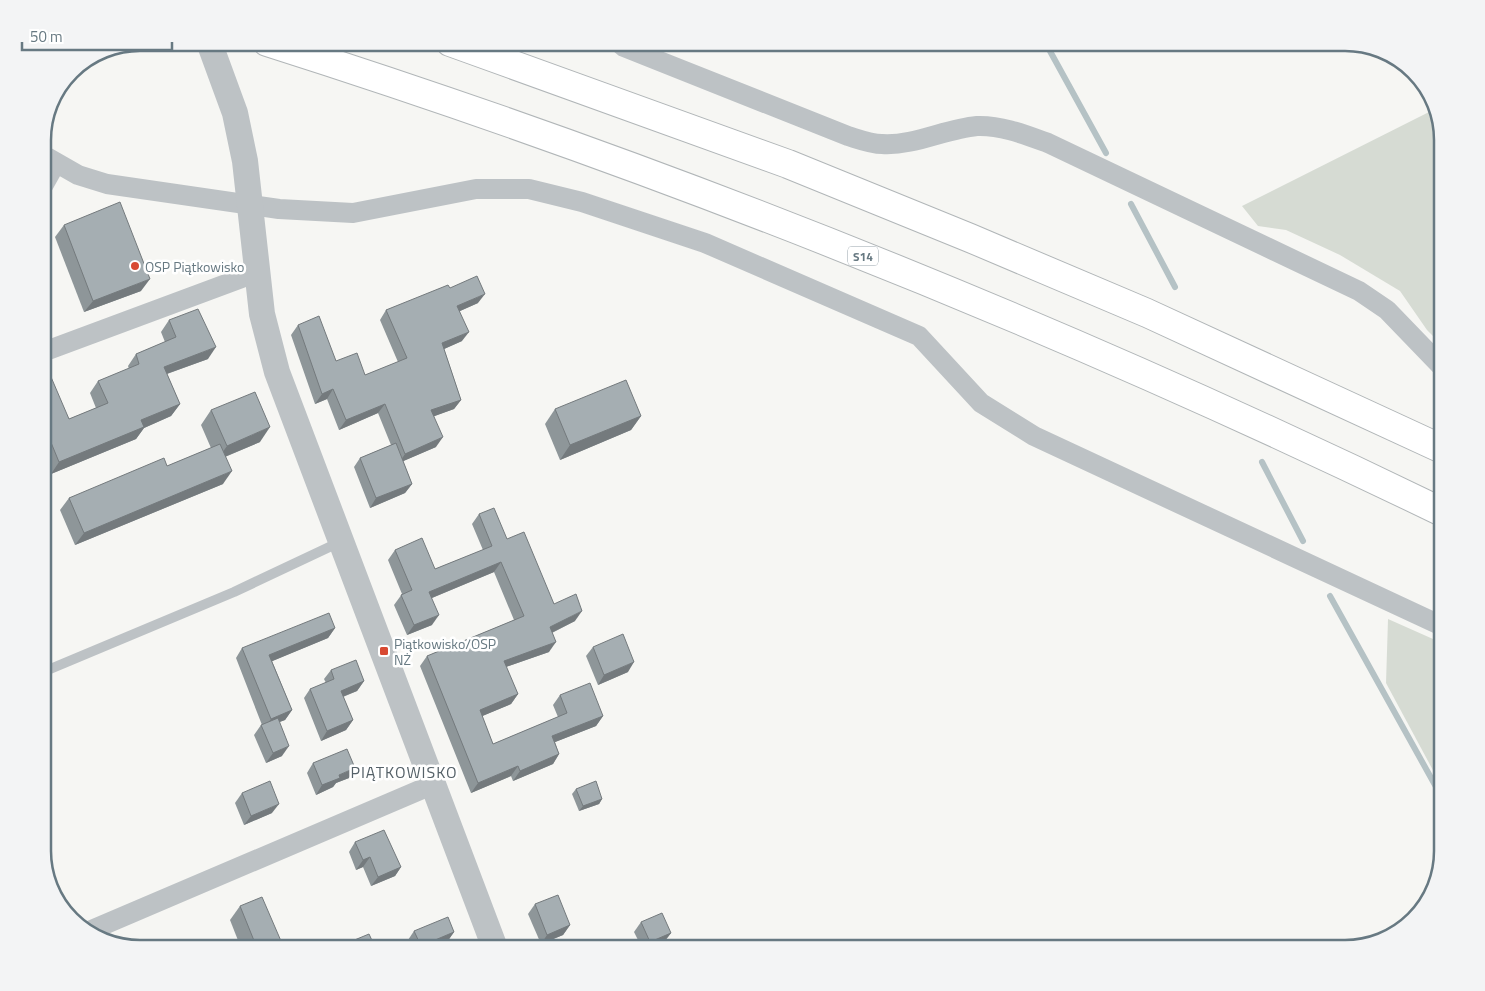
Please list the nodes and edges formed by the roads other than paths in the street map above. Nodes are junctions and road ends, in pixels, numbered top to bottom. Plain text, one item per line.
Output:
1 (212, 51) edge
2 (295, 51) edge
3 (475, 51) edge
4 (634, 51) edge
5 (51, 160) edge
6 (60, 166) junction
7 (51, 182) edge
8 (252, 205) junction
9 (242, 278) dead end
10 (51, 349) edge
11 (1434, 359) edge
12 (1434, 445) edge
13 (1434, 508) edge
14 (341, 542) junction
15 (1434, 622) edge
16 (51, 669) edge
17 (434, 784) junction
18 (96, 928) edge
19 (492, 940) edge

1 - 8 street
2 - 13 highway, S14
3 - 12 highway
4 - 11 street
5 - 6 street
6 - 7 lane
6 - 8 street
8 - 14 street
8 - 15 street
9 - 10 street
14 - 16 lane
14 - 17 street
17 - 18 street
17 - 19 street

